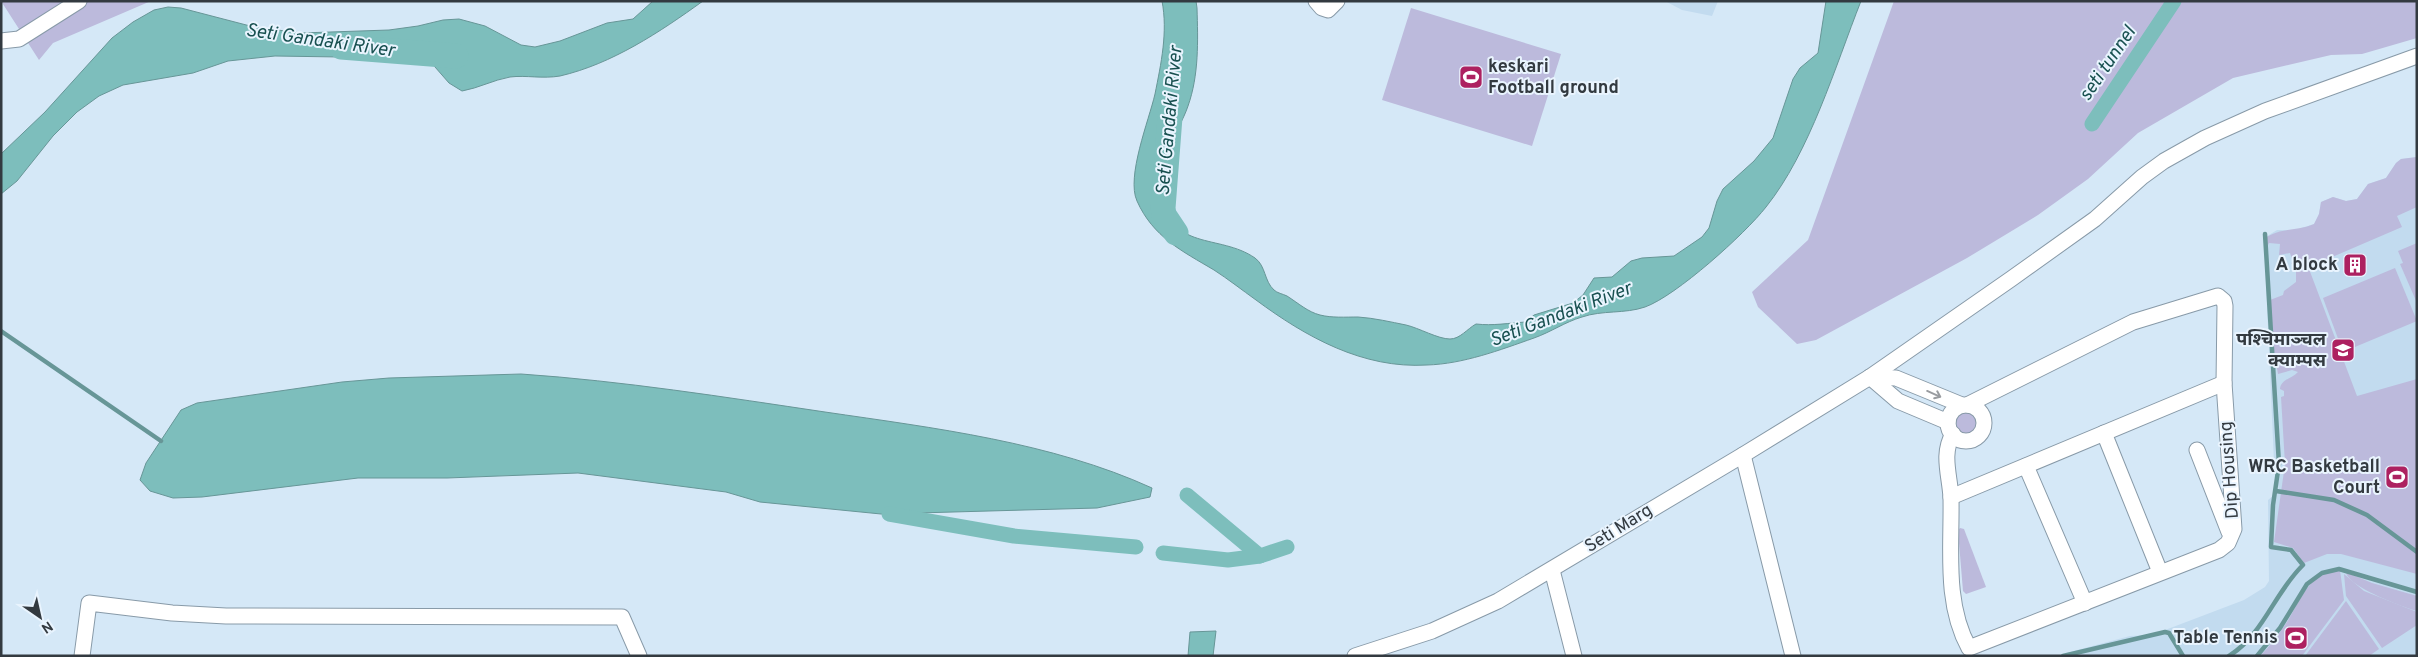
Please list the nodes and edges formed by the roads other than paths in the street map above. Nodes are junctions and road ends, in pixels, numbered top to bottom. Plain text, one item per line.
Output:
1 (80, 1) edge
2 (1316, 1) edge
3 (1337, 1) edge
4 (1, 41) edge
5 (2417, 56) edge
6 (1870, 377) junction
7 (2224, 383) junction
8 (1964, 405) junction
9 (1951, 428) junction
10 (2104, 434) junction
11 (2197, 450) dead end
12 (1743, 456) junction
13 (2026, 466) junction
14 (1951, 498) junction
15 (2231, 538) junction
16 (1552, 570) junction
17 (2160, 572) junction
18 (2085, 603) junction
19 (82, 656) edge
20 (639, 656) edge
21 (1355, 656) edge
22 (1574, 656) edge
23 (1793, 656) edge

1 - 4 street
2 - 3 street
5 - 6 street, Seti Marg
6 -> 8 street
6 - 9 street
6 - 12 street, Seti Marg
7 - 8 street, Dip Housing
7 - 10 street
7 - 15 street, Dip Housing
8 - 9 street
8 - 9 street
9 - 14 street, Dip Housing
10 - 13 street
10 - 17 street
11 - 15 street
12 - 16 street, Seti Marg
12 - 23 street
13 - 14 street
13 - 18 street
14 - 18 street, Dip Housing
15 - 17 street, Dip Housing
16 - 21 street, Seti Marg
16 - 22 street
17 - 18 street, Dip Housing
19 - 20 street

